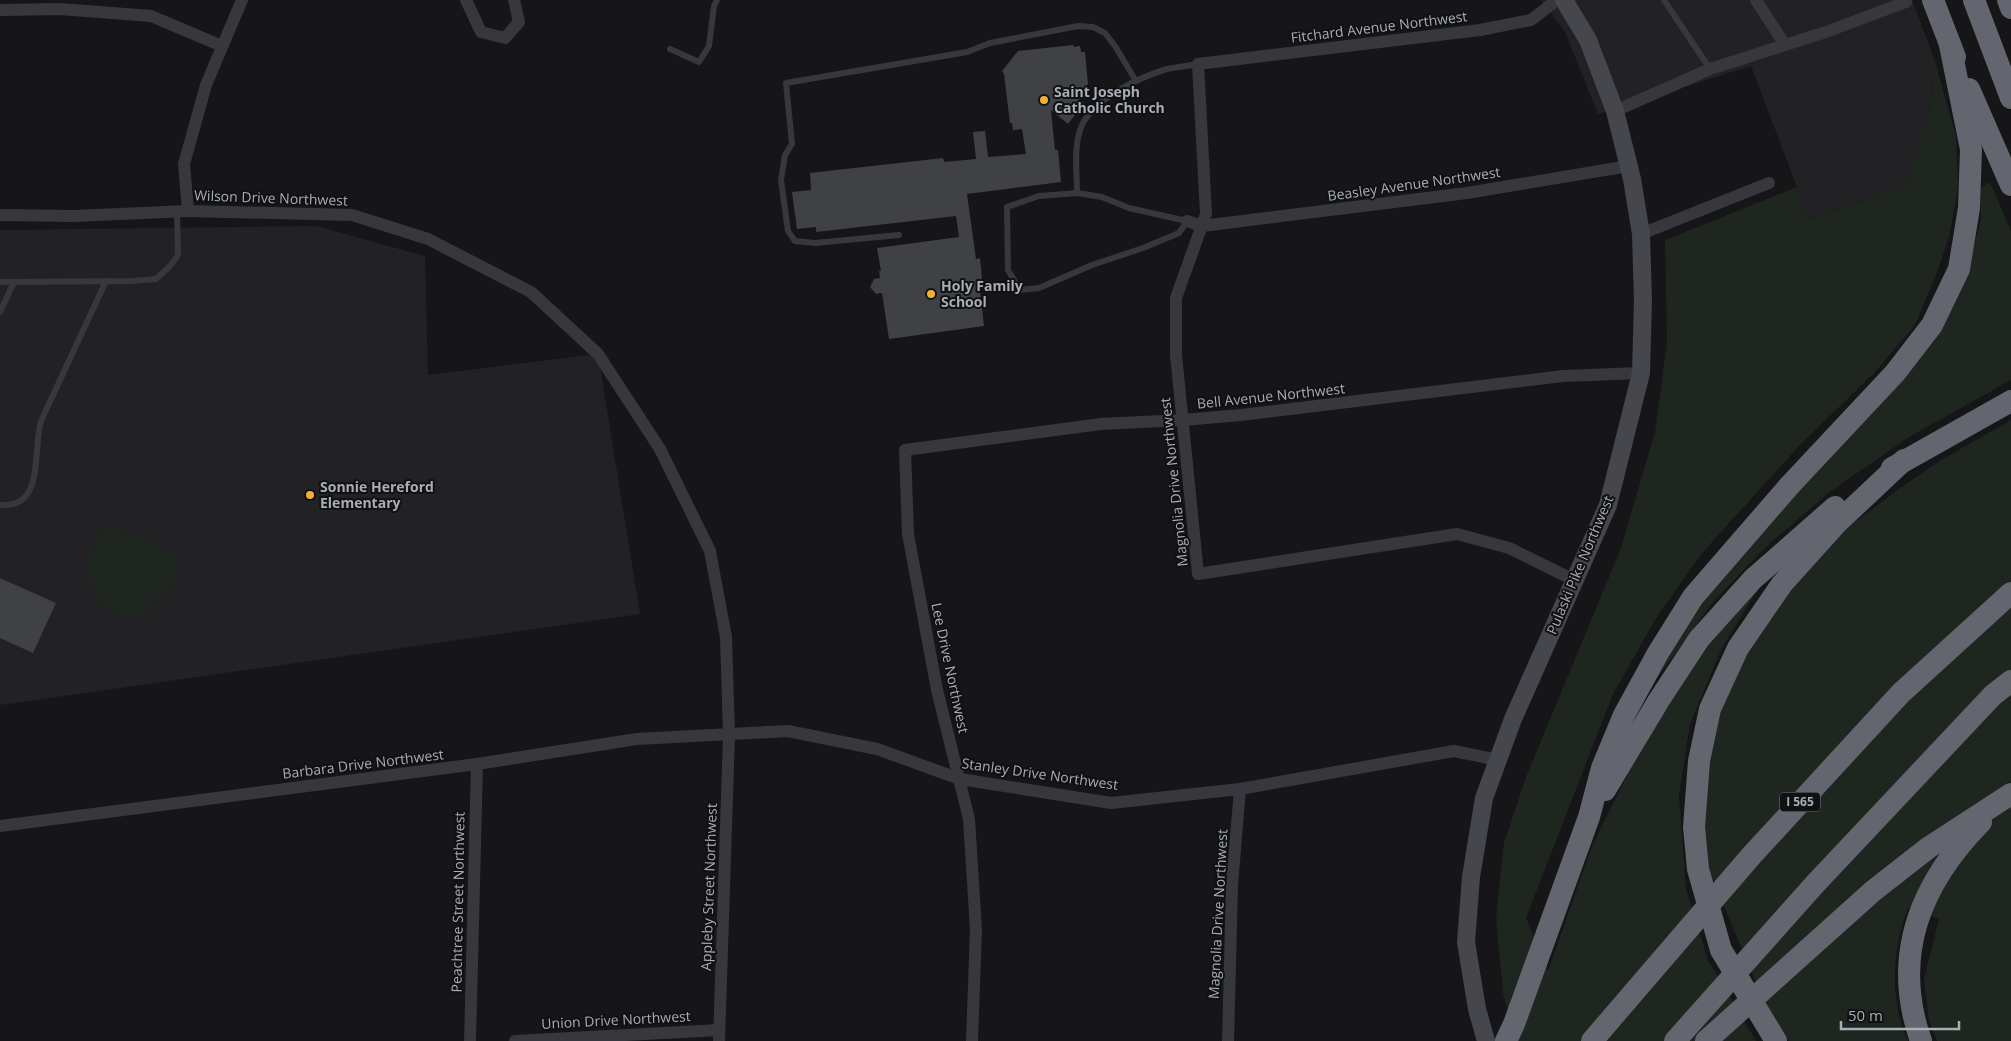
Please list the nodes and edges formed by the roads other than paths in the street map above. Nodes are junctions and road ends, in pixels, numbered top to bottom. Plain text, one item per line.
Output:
1 (242, 0) edge
2 (466, 0) edge
3 (514, 0) edge
4 (717, 0) edge
5 (1556, 0) edge
6 (1564, 0) edge
7 (1664, 0) edge
8 (1756, 0) edge
9 (1933, 0) edge
10 (1974, 0) edge
11 (2008, 0) edge
12 (1906, 2) dead end
13 (2011, 8) edge
14 (0, 10) edge
15 (1786, 45) junction
16 (1950, 45) junction
17 (222, 46) junction
18 (670, 48) dead end
19 (1198, 64) junction
20 (1710, 69) junction
21 (1136, 81) junction
22 (2011, 98) edge
23 (1615, 111) junction
24 (1629, 166) junction
25 (1769, 183) dead end
26 (2011, 185) edge
27 (1077, 193) junction
28 (183, 211) junction
29 (0, 215) edge
30 (1187, 221) junction
31 (1202, 226) junction
32 (1641, 234) junction
33 (899, 235) dead end
34 (106, 281) junction
35 (0, 282) edge
36 (14, 282) junction
37 (0, 312) edge
38 (1641, 373) junction
39 (2011, 401) edge
40 (1183, 420) junction
41 (905, 450) joint
42 (1904, 460) junction
43 (0, 505) edge
44 (1574, 580) junction
45 (2011, 593) edge
46 (2011, 681) edge
47 (729, 734) junction
48 (1498, 760) junction
49 (477, 764) junction
50 (960, 779) junction
51 (1240, 789) junction
52 (2011, 794) edge
53 (1589, 817) junction
54 (0, 826) edge
55 (719, 1035) edge
56 (470, 1041) edge
57 (515, 1041) edge
58 (972, 1041) edge
59 (1228, 1041) edge
60 (1486, 1041) edge
61 (1506, 1041) edge
62 (1592, 1041) edge
63 (1675, 1041) edge
64 (1706, 1041) edge
65 (1776, 1041) edge
66 (1921, 1041) edge

1 - 17 street
2 - 3 street
4 - 18 lane
5 - 19 street, Fitchard Avenue Northwest
6 - 23 main road, Pulaski Pike Northwest
7 - 20 lane
8 - 15 street
9 - 16 highway
10 - 22 highway
11 - 13 highway
12 - 15 street
14 - 17 street
15 - 20 street
16 - 26 highway
16 - 53 highway
17 - 28 street
19 - 21 lane
19 - 31 street, Magnolia Drive Northwest
20 - 23 street
21 - 27 lane
21 - 33 lane
23 - 24 main road, Pulaski Pike Northwest
24 - 31 street, Beasley Avenue Northwest
24 - 32 main road, Pulaski Pike Northwest
25 - 32 street
27 - 30 lane
27 - 30 lane
28 - 29 street, Wilson Drive Northwest
28 - 34 lane
28 - 47 street, Wilson Drive Northwest
30 - 31 street
31 - 40 street, Magnolia Drive Northwest
32 - 38 main road, Pulaski Pike Northwest
34 - 36 lane
34 - 43 lane
35 - 36 lane
36 - 37 lane
38 - 40 street, Bell Avenue Northwest
38 - 44 main road, Pulaski Pike Northwest
39 - 42 highway
40 - 41 street, Bell Avenue Northwest
40 - 44 street, Magnolia Drive Northwest
41 - 50 street, Lee Drive Northwest
42 - 53 highway
42 - 65 highway
44 - 48 main road, Pulaski Pike Northwest
45 - 62 highway, I 565
46 - 63 highway
47 - 49 street, Barbara Drive Northwest
47 - 50 street, Stanley Drive Northwest
47 - 55 street, Appleby Street Northwest
48 - 51 street, Stanley Drive Northwest
48 - 60 main road, Pulaski Pike Northwest
49 - 54 street, Barbara Drive Northwest
49 - 56 street, Peachtree Street Northwest
50 - 51 street, Stanley Drive Northwest
50 - 58 street, Lee Drive Northwest
51 - 59 street, Magnolia Drive Northwest
52 - 64 highway
52 - 66 highway
53 - 61 highway
55 - 57 street, Union Drive Northwest

